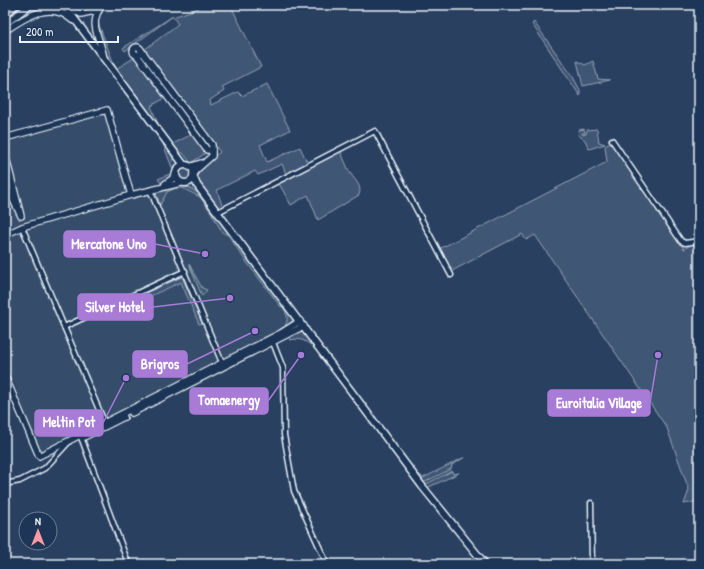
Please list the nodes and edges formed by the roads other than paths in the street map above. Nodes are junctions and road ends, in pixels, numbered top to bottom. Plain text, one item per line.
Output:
1 (16, 5) edge
2 (30, 5) edge
3 (64, 5) edge
4 (100, 7) edge
5 (5, 15) edge
6 (5, 24) edge
7 (77, 24) junction
8 (5, 32) edge
9 (104, 60) junction
10 (162, 78) junction
11 (157, 82) junction
12 (193, 120) junction
13 (188, 124) junction
14 (5, 138) edge
15 (612, 140) dead end
16 (170, 148) junction
17 (212, 150) junction
18 (5, 154) edge
19 (203, 162) junction
20 (186, 166) junction
21 (176, 171) junction
22 (193, 175) junction
23 (5, 183) edge
24 (182, 183) junction
25 (151, 190) junction
26 (131, 195) junction
27 (206, 197) junction
28 (218, 212) junction
29 (21, 216) junction
30 (24, 227) junction
31 (5, 235) edge
32 (699, 241) edge
33 (185, 271) junction
34 (451, 275) dead end
35 (302, 324) junction
36 (64, 326) junction
37 (272, 340) junction
38 (223, 365) junction
39 (5, 376) edge
40 (105, 425) junction
41 (81, 436) junction
42 (70, 441) junction
43 (5, 484) edge
44 (591, 503) dead end
45 (125, 564) edge
46 (327, 564) edge
47 (485, 564) edge
48 (592, 564) edge

1 - 5 street
2 - 6 street
3 - 4 street
3 - 7 main road
4 - 9 street
7 - 8 street
7 - 9 main road
9 - 16 main road
10 - 11 street
10 - 11 street
10 - 12 street
11 - 13 street
12 - 13 street
12 - 17 street
13 - 17 street
14 - 26 street
15 - 32 street
16 - 20 main road
16 - 21 main road
17 - 19 street
18 - 29 street
19 - 20 street
19 - 22 street
20 - 21 main road
20 - 22 main road
21 - 24 main road
21 - 25 street
22 - 24 main road
22 - 27 main road
23 - 29 street
24 - 25 street
24 - 27 main road
25 - 26 street
25 - 33 street
26 - 30 street
27 - 28 main road
28 - 34 street
28 - 35 main road
29 - 30 street
30 - 31 street
30 - 36 street
33 - 36 street
33 - 38 street
35 - 37 street
35 - 47 main road
36 - 40 street
37 - 38 street
37 - 46 street
38 - 40 street
39 - 42 street
40 - 41 street
41 - 42 street
41 - 45 street
42 - 43 street
44 - 48 street

